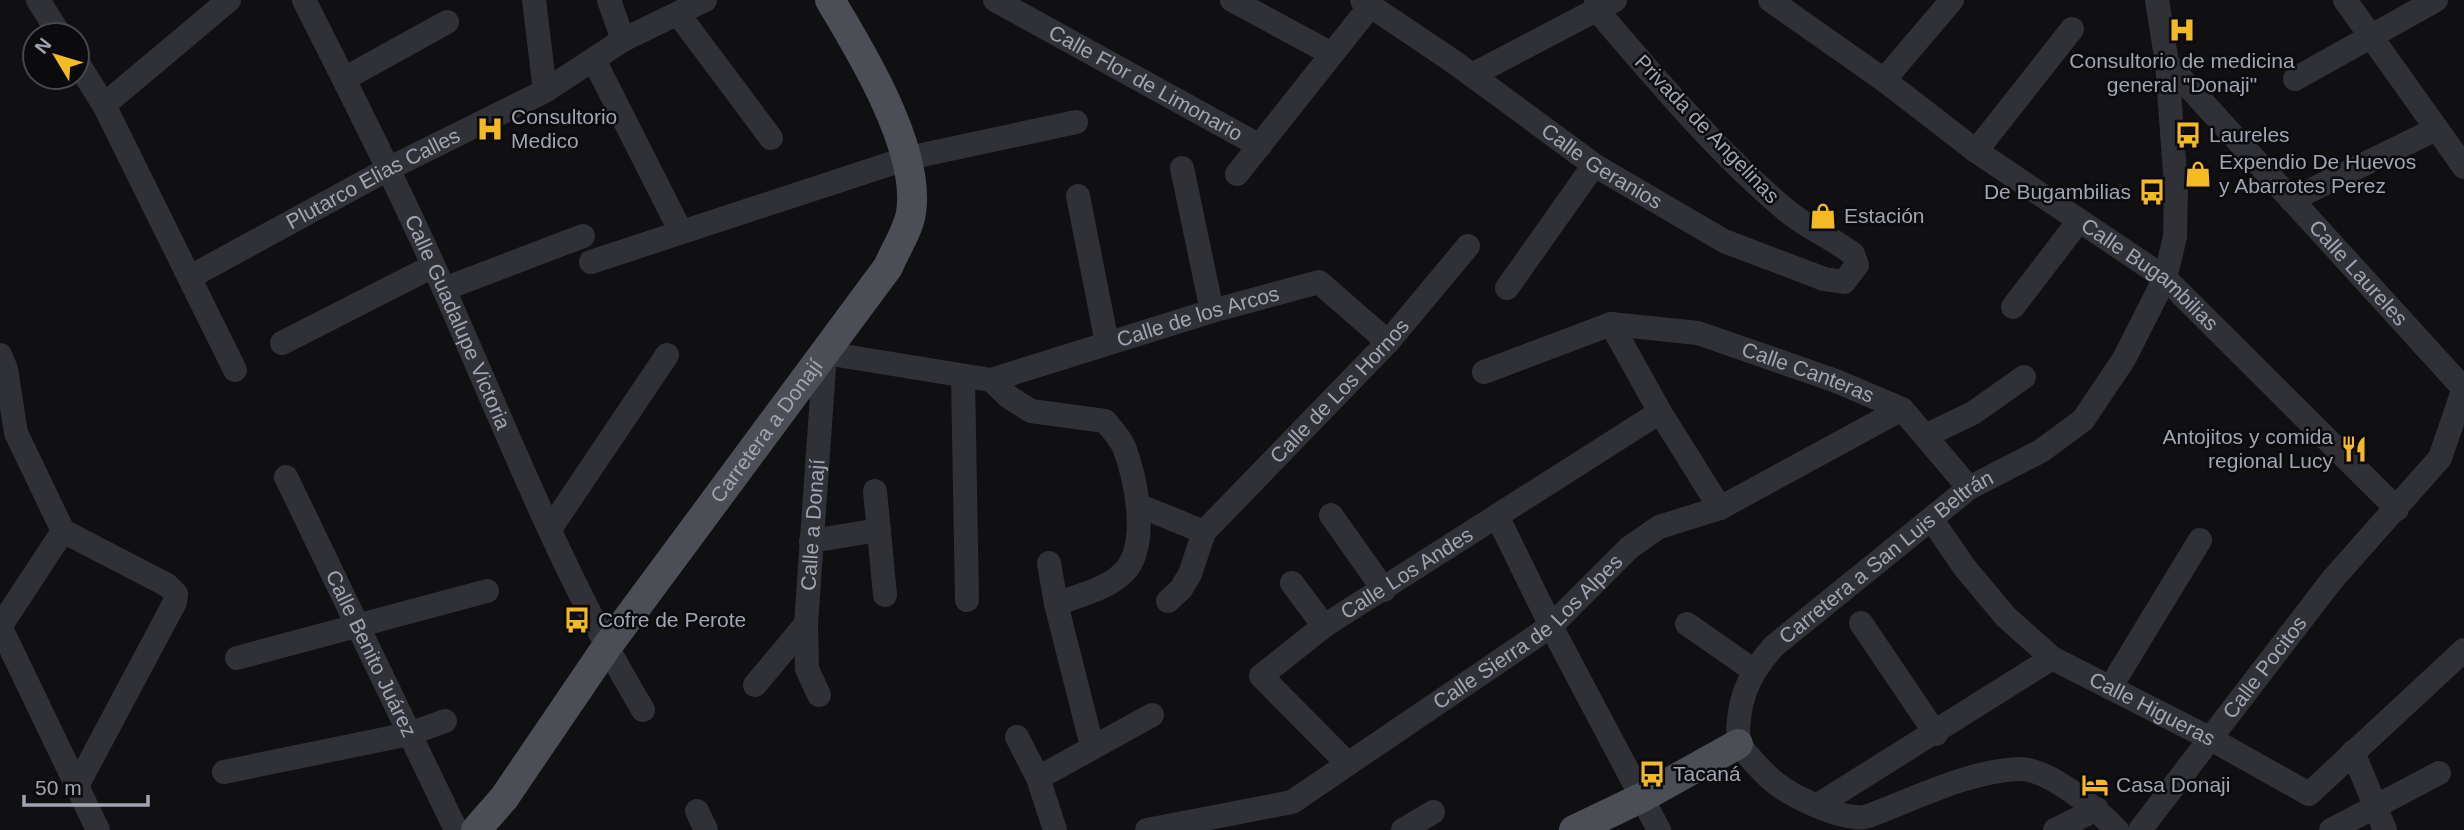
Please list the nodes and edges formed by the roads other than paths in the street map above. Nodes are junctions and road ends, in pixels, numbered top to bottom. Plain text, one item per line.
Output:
1 (38, 0) edge
2 (229, 0) edge
3 (304, 0) edge
4 (534, 0) edge
5 (609, 0) edge
6 (705, 0) edge
7 (830, 0) edge
8 (995, 0) edge
9 (1232, 0) edge
10 (1770, 0) edge
11 (1952, 0) edge
12 (2157, 0) edge
13 (2345, 0) edge
14 (2436, 0) edge
15 (1366, 3) edge
16 (1603, 3) edge
17 (679, 15) junction
18 (51, 21) edge
19 (447, 22) dead end
20 (2072, 29) dead end
21 (2371, 38) junction
22 (623, 40) junction
23 (1330, 53) junction
24 (594, 60) junction
25 (2167, 64) junction
26 (1472, 75) junction
27 (344, 79) junction
28 (2295, 79) dead end
29 (1884, 80) junction
30 (91, 84) edge
31 (545, 91) junction
32 (104, 105) junction
33 (1076, 122) dead end
34 (2437, 130) junction
35 (771, 138) dead end
36 (1260, 146) junction
37 (1976, 151) junction
38 (908, 158) junction
39 (1594, 164) junction
40 (2464, 167) edge
41 (388, 169) junction
42 (1182, 169) dead end
43 (1237, 174) dead end
44 (1078, 196) dead end
45 (2291, 200) junction
46 (2078, 222) junction
47 (681, 232) junction
48 (583, 236) dead end
49 (1468, 246) dead end
50 (592, 262) dead end
51 (1857, 265) joint
52 (433, 266) junction
53 (190, 277) junction
54 (2165, 278) junction
55 (1507, 288) dead end
56 (444, 289) junction
57 (2013, 307) dead end
58 (1212, 311) junction
59 (1611, 324) junction
60 (1388, 342) junction
61 (282, 343) dead end
62 (1107, 343) junction
63 (825, 353) junction
64 (0, 355) edge
65 (667, 355) dead end
66 (235, 370) dead end
67 (1484, 372) dead end
68 (963, 377) junction
69 (2024, 377) dead end
70 (991, 380) junction
71 (2464, 389) edge
72 (1902, 409) junction
73 (1660, 412) junction
74 (1925, 436) junction
75 (286, 477) dead end
76 (1969, 488) junction
77 (875, 491) dead end
78 (1140, 506) junction
79 (1720, 508) junction
80 (2397, 509) junction
81 (1331, 515) dead end
82 (1498, 517) junction
83 (1932, 520) junction
84 (550, 528) junction
85 (879, 530) junction
86 (63, 531) junction
87 (1204, 532) junction
88 (2200, 540) dead end
89 (811, 541) junction
90 (1049, 563) dead end
91 (1292, 583) dead end
92 (1384, 590) junction
93 (487, 591) dead end
94 (885, 595) dead end
95 (967, 600) dead end
96 (1168, 601) dead end
97 (1055, 604) junction
98 (1861, 623) dead end
99 (806, 624) junction
100 (1687, 624) dead end
101 (0, 626) edge
102 (1324, 626) junction
103 (1551, 626) junction
104 (359, 628) junction
105 (606, 648) junction
106 (2464, 650) edge
107 (237, 658) dead end
108 (2052, 658) junction
109 (1753, 670) junction
110 (755, 685) dead end
111 (2110, 688) junction
112 (818, 695) dead end
113 (643, 710) dead end
114 (1152, 715) dead end
115 (445, 721) dead end
116 (409, 734) junction
117 (1936, 734) junction
118 (1017, 737) dead end
119 (2211, 739) junction
120 (1738, 744) junction
121 (1092, 747) junction
122 (2353, 752) junction
123 (1347, 763) junction
124 (224, 772) dead end
125 (2439, 773) dead end
126 (1038, 778) junction
127 (77, 786) junction
128 (1643, 797) junction
129 (2375, 804) junction
130 (1818, 806) junction
131 (2097, 809) junction
132 (1433, 812) dead end
133 (1864, 822) edge
134 (98, 830) edge
135 (456, 830) edge
136 (476, 830) edge
137 (1055, 830) edge
138 (1147, 830) edge
139 (1403, 830) edge
140 (1574, 830) edge
141 (1658, 830) edge
142 (1828, 830) edge
143 (2054, 830) edge
144 (2117, 830) edge
145 (2140, 830) edge
146 (2331, 830) edge
147 (2385, 830) edge

1 - 18 street
2 - 32 street
3 - 27 street, Calle Guadalupe Victoria
4 - 31 street
5 - 22 street
6 - 17 street, Plutarco Elias Calles
7 - 38 main road, Carretera a Donají
8 - 36 street, Calle Flor de Limonario
9 - 23 street
10 - 29 street, Calle Bugambilias
11 - 29 street
12 - 25 street, Carretera a San Luis Beltrán
13 - 21 street
14 - 21 street
15 - 23 street
15 - 26 street, Calle Geranios
16 - 26 street
16 - 51 street, Privada de Angelinas
17 - 22 street, Plutarco Elias Calles
17 - 35 street
19 - 27 street
20 - 37 street
21 - 28 street
21 - 34 street
22 - 24 street, Plutarco Elias Calles
23 - 36 street
24 - 31 street, Plutarco Elias Calles
24 - 47 street
25 - 45 street, Calle Laureles
25 - 54 street, Carretera a San Luis Beltrán
26 - 39 street, Calle Geranios
27 - 41 street, Calle Guadalupe Victoria
29 - 37 street, Calle Bugambilias
30 - 32 street
31 - 41 street, Plutarco Elias Calles
32 - 53 street
33 - 38 street
34 - 40 street
34 - 45 street
36 - 43 street
37 - 46 street, Calle Bugambilias
38 - 47 street
38 - 63 main road, Carretera a Donají
39 - 51 street, Calle Geranios
39 - 55 street
41 - 52 street, Calle Guadalupe Victoria
41 - 53 street, Plutarco Elias Calles
42 - 58 street
44 - 62 street
45 - 71 street, Calle Laureles
46 - 54 street, Calle Bugambilias
46 - 57 street
47 - 50 street
48 - 56 street
49 - 60 street, Calle de Los Hornos
52 - 56 street, Calle Guadalupe Victoria
52 - 61 street
53 - 66 street
54 - 76 street, Carretera a San Luis Beltrán
54 - 80 street, Calle Bugambilias
56 - 84 street, Calle Guadalupe Victoria
58 - 60 street, Calle de los Arcos
58 - 62 street, Calle de los Arcos
59 - 67 street
59 - 72 street, Calle Canteras
59 - 73 street
60 - 87 street, Calle de Los Hornos
62 - 70 street, Calle de los Arcos
63 - 68 street, Calle de los Arcos
63 - 89 street, Calle a Donají
63 - 105 main road, Carretera a Donají
64 - 86 street
65 - 84 street
68 - 70 street, Calle de los Arcos
68 - 95 street
69 - 74 street
70 - 78 street
71 - 80 street, Calle Pocitos
72 - 74 street, Calle Canteras
72 - 79 street, Calle Sierra de Los Alpes
73 - 79 street
73 - 82 street, Calle Los Andes
74 - 76 street, Calle Canteras
75 - 104 street, Calle Benito Juárez
76 - 83 street, Carretera a San Luis Beltrán
77 - 85 street
78 - 87 street
78 - 97 street
79 - 103 street, Calle Sierra de Los Alpes
80 - 119 street, Calle Pocitos
81 - 92 street
82 - 92 street, Calle Los Andes
82 - 103 street
83 - 108 street, Calle Higueras
83 - 109 street, Carretera a San Luis Beltrán
84 - 105 street, Calle Guadalupe Victoria
85 - 89 street
85 - 94 street
86 - 101 street
86 - 127 street
87 - 96 street
88 - 111 street
89 - 99 street, Calle a Donají
90 - 97 street
91 - 102 street
92 - 102 street, Calle Los Andes
93 - 104 street
97 - 121 street
98 - 117 street
99 - 110 street
99 - 112 street, Calle a Donají
100 - 109 street
101 - 127 street
102 - 123 street, Calle Los Andes
103 - 123 street, Calle Sierra de Los Alpes
103 - 128 street
104 - 107 street
104 - 116 street, Calle Benito Juárez
105 - 113 street, Calle Guadalupe Victoria
105 - 136 main road, Carretera a Donají
106 - 122 street, Calle Higueras
108 - 111 street, Calle Higueras
108 - 117 street
109 - 120 street, Carretera a San Luis Beltrán
111 - 119 street, Calle Higueras
114 - 121 street
115 - 116 street
116 - 124 street
116 - 135 street, Calle Benito Juárez
117 - 130 street
118 - 126 street
119 - 122 street, Calle Higueras
119 - 145 street, Calle Pocitos
120 - 128 main road
120 - 130 street
121 - 126 street
122 - 129 street
123 - 138 street, Calle Sierra de Los Alpes
125 - 129 street
126 - 137 street
127 - 134 street
128 - 140 main road
128 - 141 street
129 - 146 street
129 - 147 street
130 - 133 street
131 - 133 street
131 - 143 street
131 - 144 street
132 - 139 street
133 - 142 street

